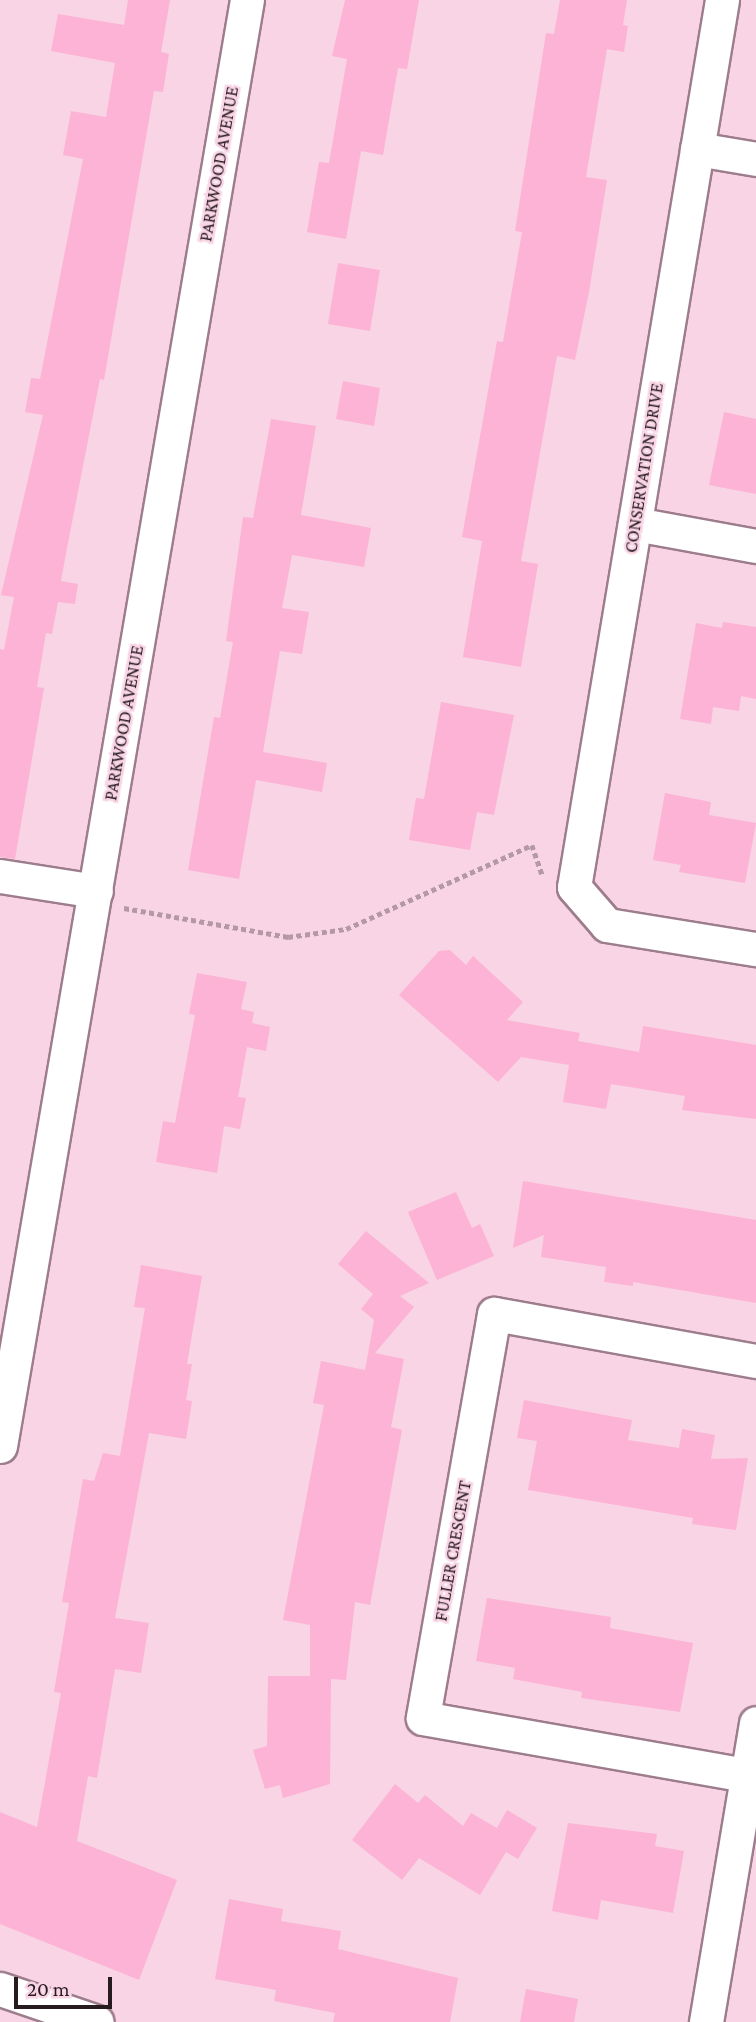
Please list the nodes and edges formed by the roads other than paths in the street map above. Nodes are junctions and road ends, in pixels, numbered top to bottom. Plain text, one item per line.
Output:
1 (247, 0) edge
2 (722, 0) edge
3 (698, 149) junction
4 (756, 159) edge
5 (635, 524) junction
6 (756, 545) edge
7 (0, 876) edge
8 (103, 898) junction
9 (756, 949) edge
10 (756, 1361) edge
11 (0, 1446) edge
12 (756, 1723) edge
13 (751, 1777) edge
14 (0, 1989) edge
15 (97, 2022) edge
16 (706, 2022) edge

1 - 8 street, PARKWOOD AVENUE
2 - 3 street, CONSERVATION DRIVE
3 - 4 street
3 - 5 street, CONSERVATION DRIVE
5 - 6 street
5 - 9 street, CONSERVATION DRIVE
7 - 8 street
8 - 11 street, PARKWOOD AVENUE
10 - 13 street, FULLER CRESCENT
12 - 13 street
13 - 16 street
14 - 15 street

